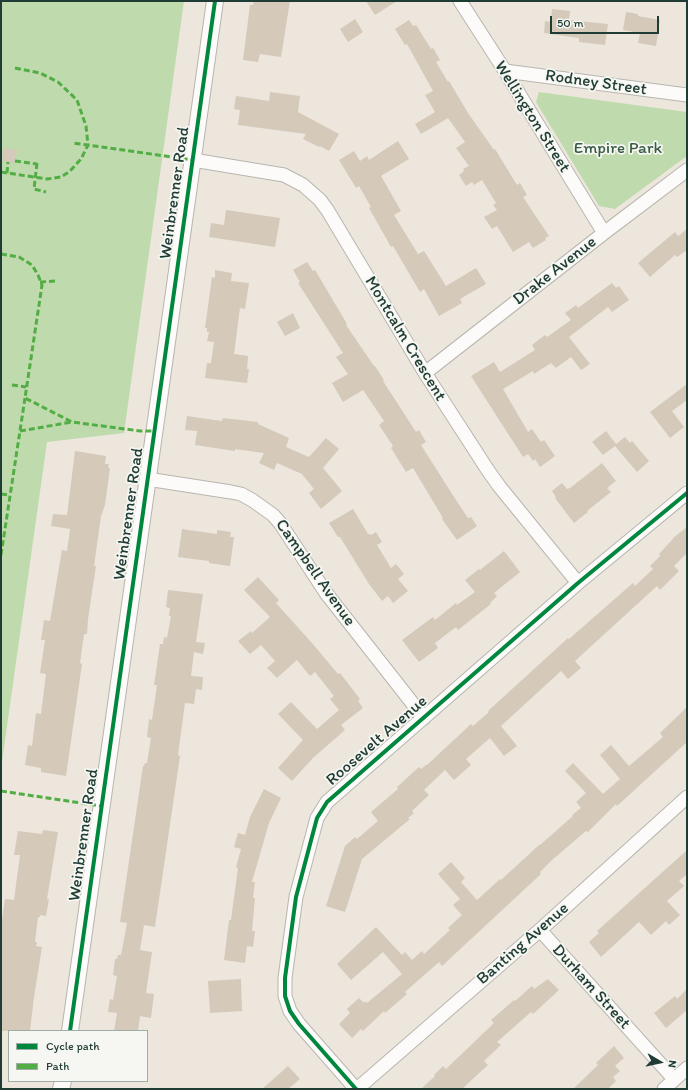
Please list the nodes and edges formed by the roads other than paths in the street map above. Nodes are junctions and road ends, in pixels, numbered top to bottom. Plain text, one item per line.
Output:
1 (215, 1) edge
2 (460, 1) edge
3 (505, 71) junction
4 (687, 95) edge
5 (193, 160) junction
6 (687, 170) edge
7 (604, 233) junction
8 (425, 373) junction
9 (147, 479) junction
10 (687, 493) edge
11 (578, 583) junction
12 (424, 718) junction
13 (687, 797) edge
14 (540, 930) junction
15 (70, 1030) edge
16 (687, 1068) edge
17 (674, 1079) junction
18 (356, 1089) edge
19 (664, 1089) edge

1 - 5 street, Weinbrenner Road
2 - 3 street, Wellington Street
3 - 4 street, Rodney Street
3 - 7 street, Wellington Street
5 - 8 street, Montcalm Crescent
5 - 9 street, Weinbrenner Road
6 - 7 street, Drake Avenue
7 - 8 street, Drake Avenue
8 - 11 street, Montcalm Crescent
9 - 12 street, Campbell Avenue
9 - 15 street, Weinbrenner Road
10 - 11 street, Roosevelt Avenue
11 - 12 street, Roosevelt Avenue
12 - 18 street, Roosevelt Avenue
13 - 14 street, Banting Avenue
14 - 17 street, Durham Street
14 - 18 street, Banting Avenue
16 - 17 street
17 - 19 street

